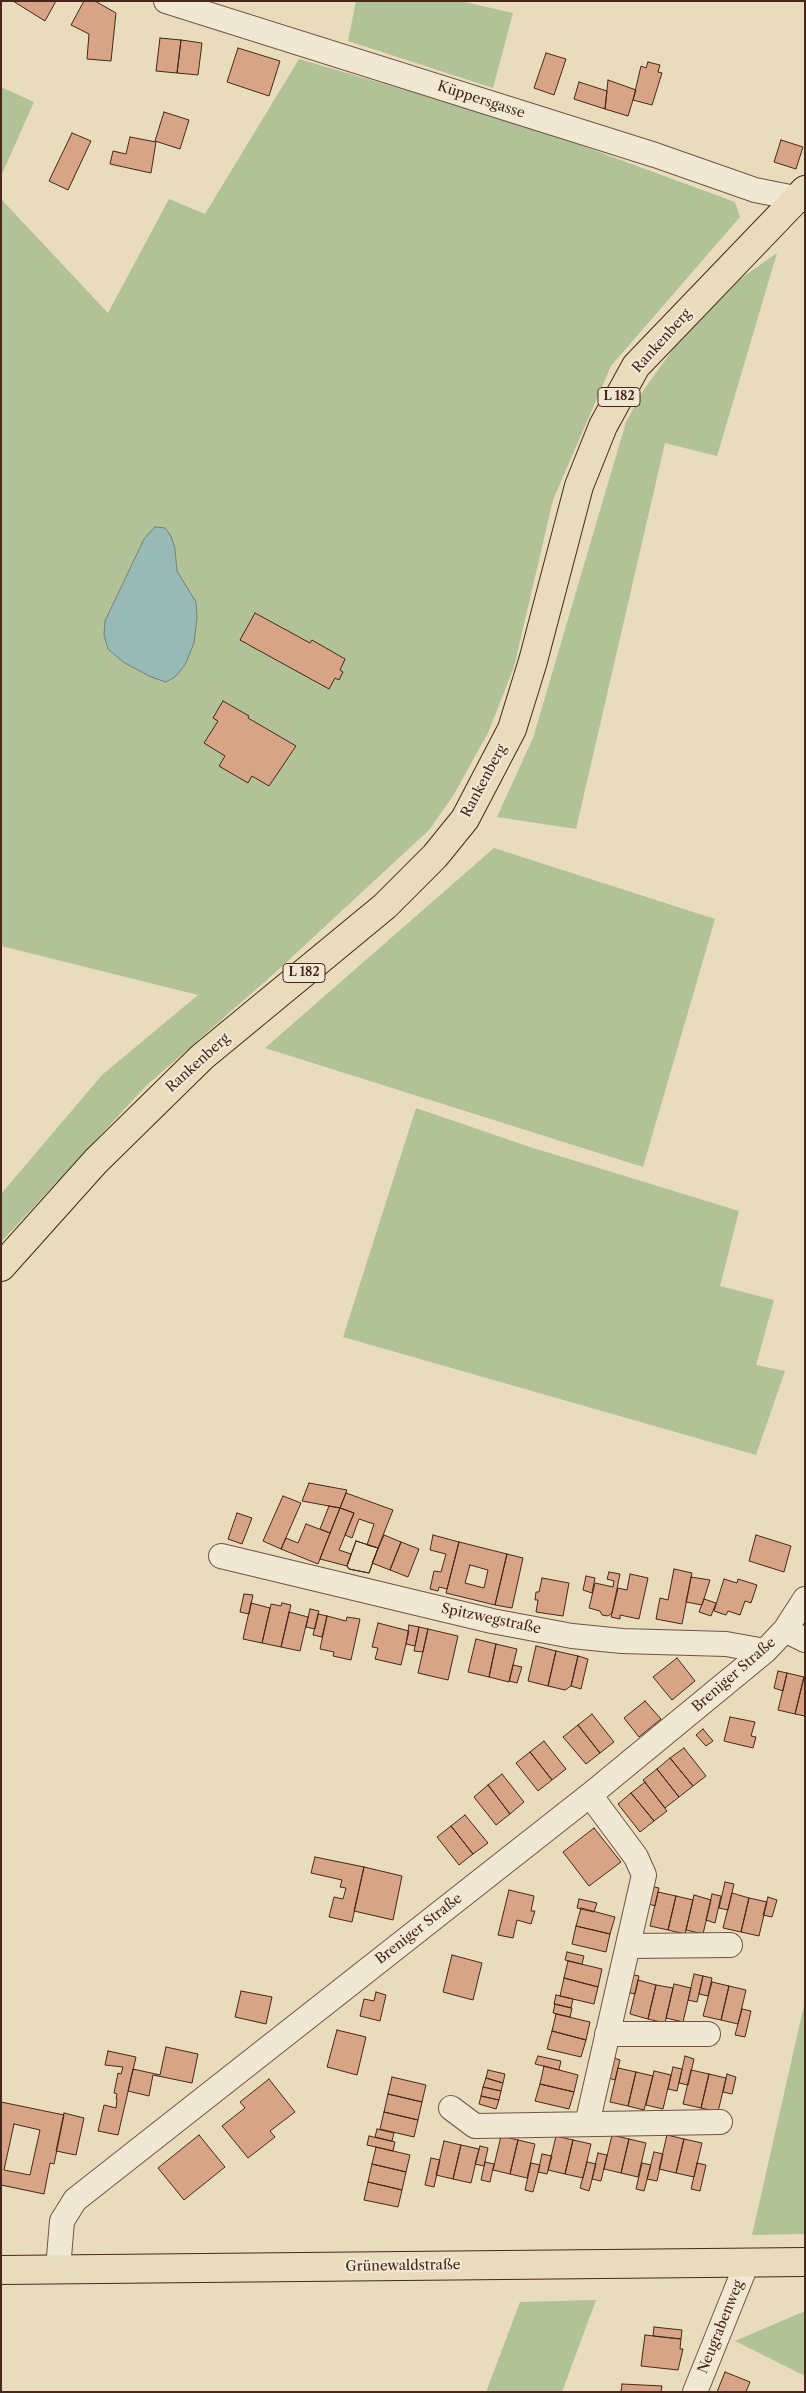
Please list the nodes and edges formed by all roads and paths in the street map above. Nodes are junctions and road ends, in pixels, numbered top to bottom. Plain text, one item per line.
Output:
1 (166, 1) edge
2 (234, 11) edge
3 (802, 196) edge
4 (1, 1266) edge
5 (221, 1556) dead end
6 (805, 1599) edge
7 (795, 1635) edge
8 (765, 1651) junction
9 (590, 1795) junction
10 (730, 1944) dead end
11 (628, 1946) junction
12 (607, 2034) junction
13 (708, 2034) dead end
14 (451, 2108) dead end
15 (720, 2122) dead end
16 (587, 2124) junction
17 (805, 2262) edge
18 (747, 2263) junction
19 (58, 2269) junction
20 (1, 2270) edge
21 (694, 2392) edge

1 - 2 street, Küppersgasse
2 - 3 street, Küppersgasse
3 - 4 main road, Rankenberg / L 182
5 - 8 street, Spitzwegstraße
6 - 7 street, Breniger Straße
7 - 8 street, Breniger Straße
8 - 9 street, Breniger Straße
9 - 11 street
9 - 19 street, Breniger Straße
10 - 11 street
11 - 12 street
12 - 13 street
12 - 16 street
14 - 16 street
15 - 16 street
17 - 18 main road, Grünewaldstraße
18 - 19 main road, Grünewaldstraße
18 - 21 street, Neugrabenweg
19 - 20 main road, Grünewaldstraße

